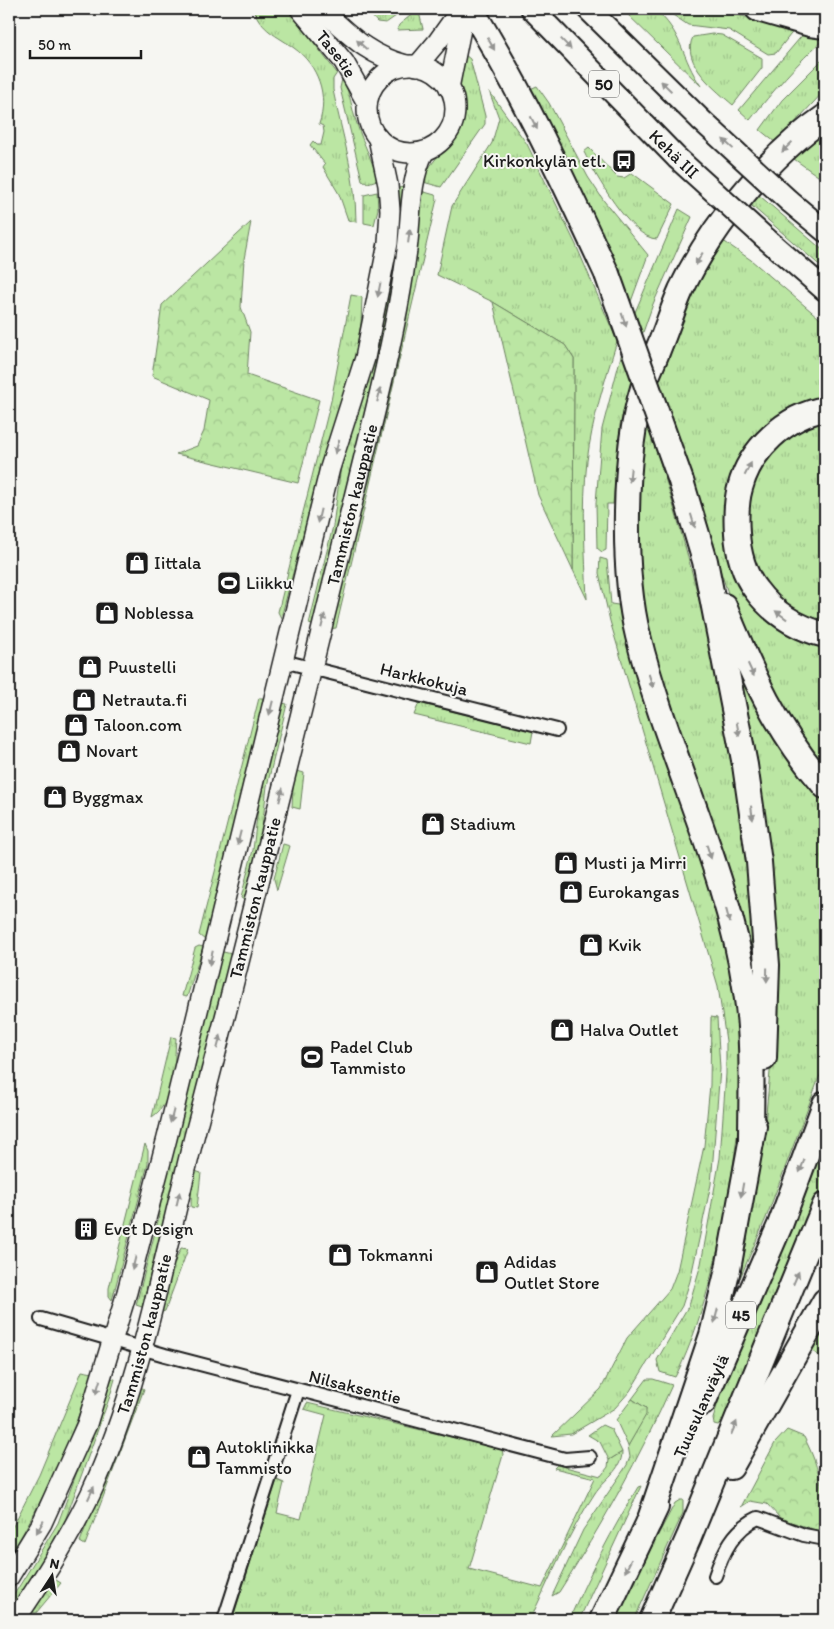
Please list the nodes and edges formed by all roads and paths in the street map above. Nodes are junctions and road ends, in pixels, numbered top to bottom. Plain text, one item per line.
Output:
1 (300, 9) edge
2 (321, 9) edge
3 (461, 9) edge
4 (465, 9) edge
5 (471, 9) edge
6 (532, 9) edge
7 (588, 9) edge
8 (758, 9) edge
9 (768, 9) edge
10 (825, 13) edge
11 (825, 26) edge
12 (411, 66) junction
13 (449, 88) junction
14 (367, 103) junction
15 (825, 117) edge
16 (378, 138) junction
17 (424, 152) junction
18 (825, 232) edge
19 (825, 290) edge
20 (825, 409) edge
21 (705, 561) junction
22 (825, 635) edge
23 (284, 661) junction
24 (312, 669) junction
25 (556, 730) dead end
26 (825, 786) edge
27 (825, 1104) edge
28 (751, 1142) junction
29 (825, 1205) edge
30 (825, 1250) edge
31 (825, 1301) edge
32 (41, 1319) dead end
33 (112, 1341) junction
34 (141, 1348) junction
35 (298, 1390) junction
36 (745, 1443) junction
37 (590, 1458) dead end
38 (649, 1522) junction
39 (688, 1537) junction
40 (825, 1539) edge
41 (715, 1576) dead end
42 (9, 1578) edge
43 (15, 1620) edge
44 (224, 1620) edge
45 (602, 1620) edge
46 (652, 1620) edge

1 - 14 main road, Tasetie
12 -> 2 main road, Tasetie
3 - 12 main road
4 - 13 main road
5 -> 21 highway, bridge
6 -> 19 highway, Kehä III / 50, bridge
18 -> 7 highway, 50, bridge
8 - 11 highway
9 - 10 highway
12 - 13 main road
12 - 14 main road
13 - 17 main road
14 - 16 main road
15 -> 28 highway
16 - 17 main road
16 -> 23 main road, Tammiston kauppatie
24 -> 17 main road, Tammiston kauppatie
22 -> 20 highway
21 -> 26 highway
21 -> 28 highway
23 - 24 street, Harkkokuja
23 -> 33 main road, Tammiston kauppatie
24 - 25 street, Harkkokuja
34 -> 24 main road, Tammiston kauppatie
27 -> 38 highway, Tuusulanväylä / 45
28 -> 38 highway
39 -> 29 highway, 45
30 - 36 highway
31 - 36 highway
32 - 33 street, Nilsaksentie
33 - 34 street, Nilsaksentie
33 -> 42 main road, Tammiston kauppatie
34 - 35 street, Nilsaksentie
43 -> 34 main road, Tammiston kauppatie
35 - 37 street, Nilsaksentie
35 - 44 street
36 - 39 highway
38 -> 45 highway, Tuusulanväylä / 45
39 - 46 highway, 45
40 - 41 street

